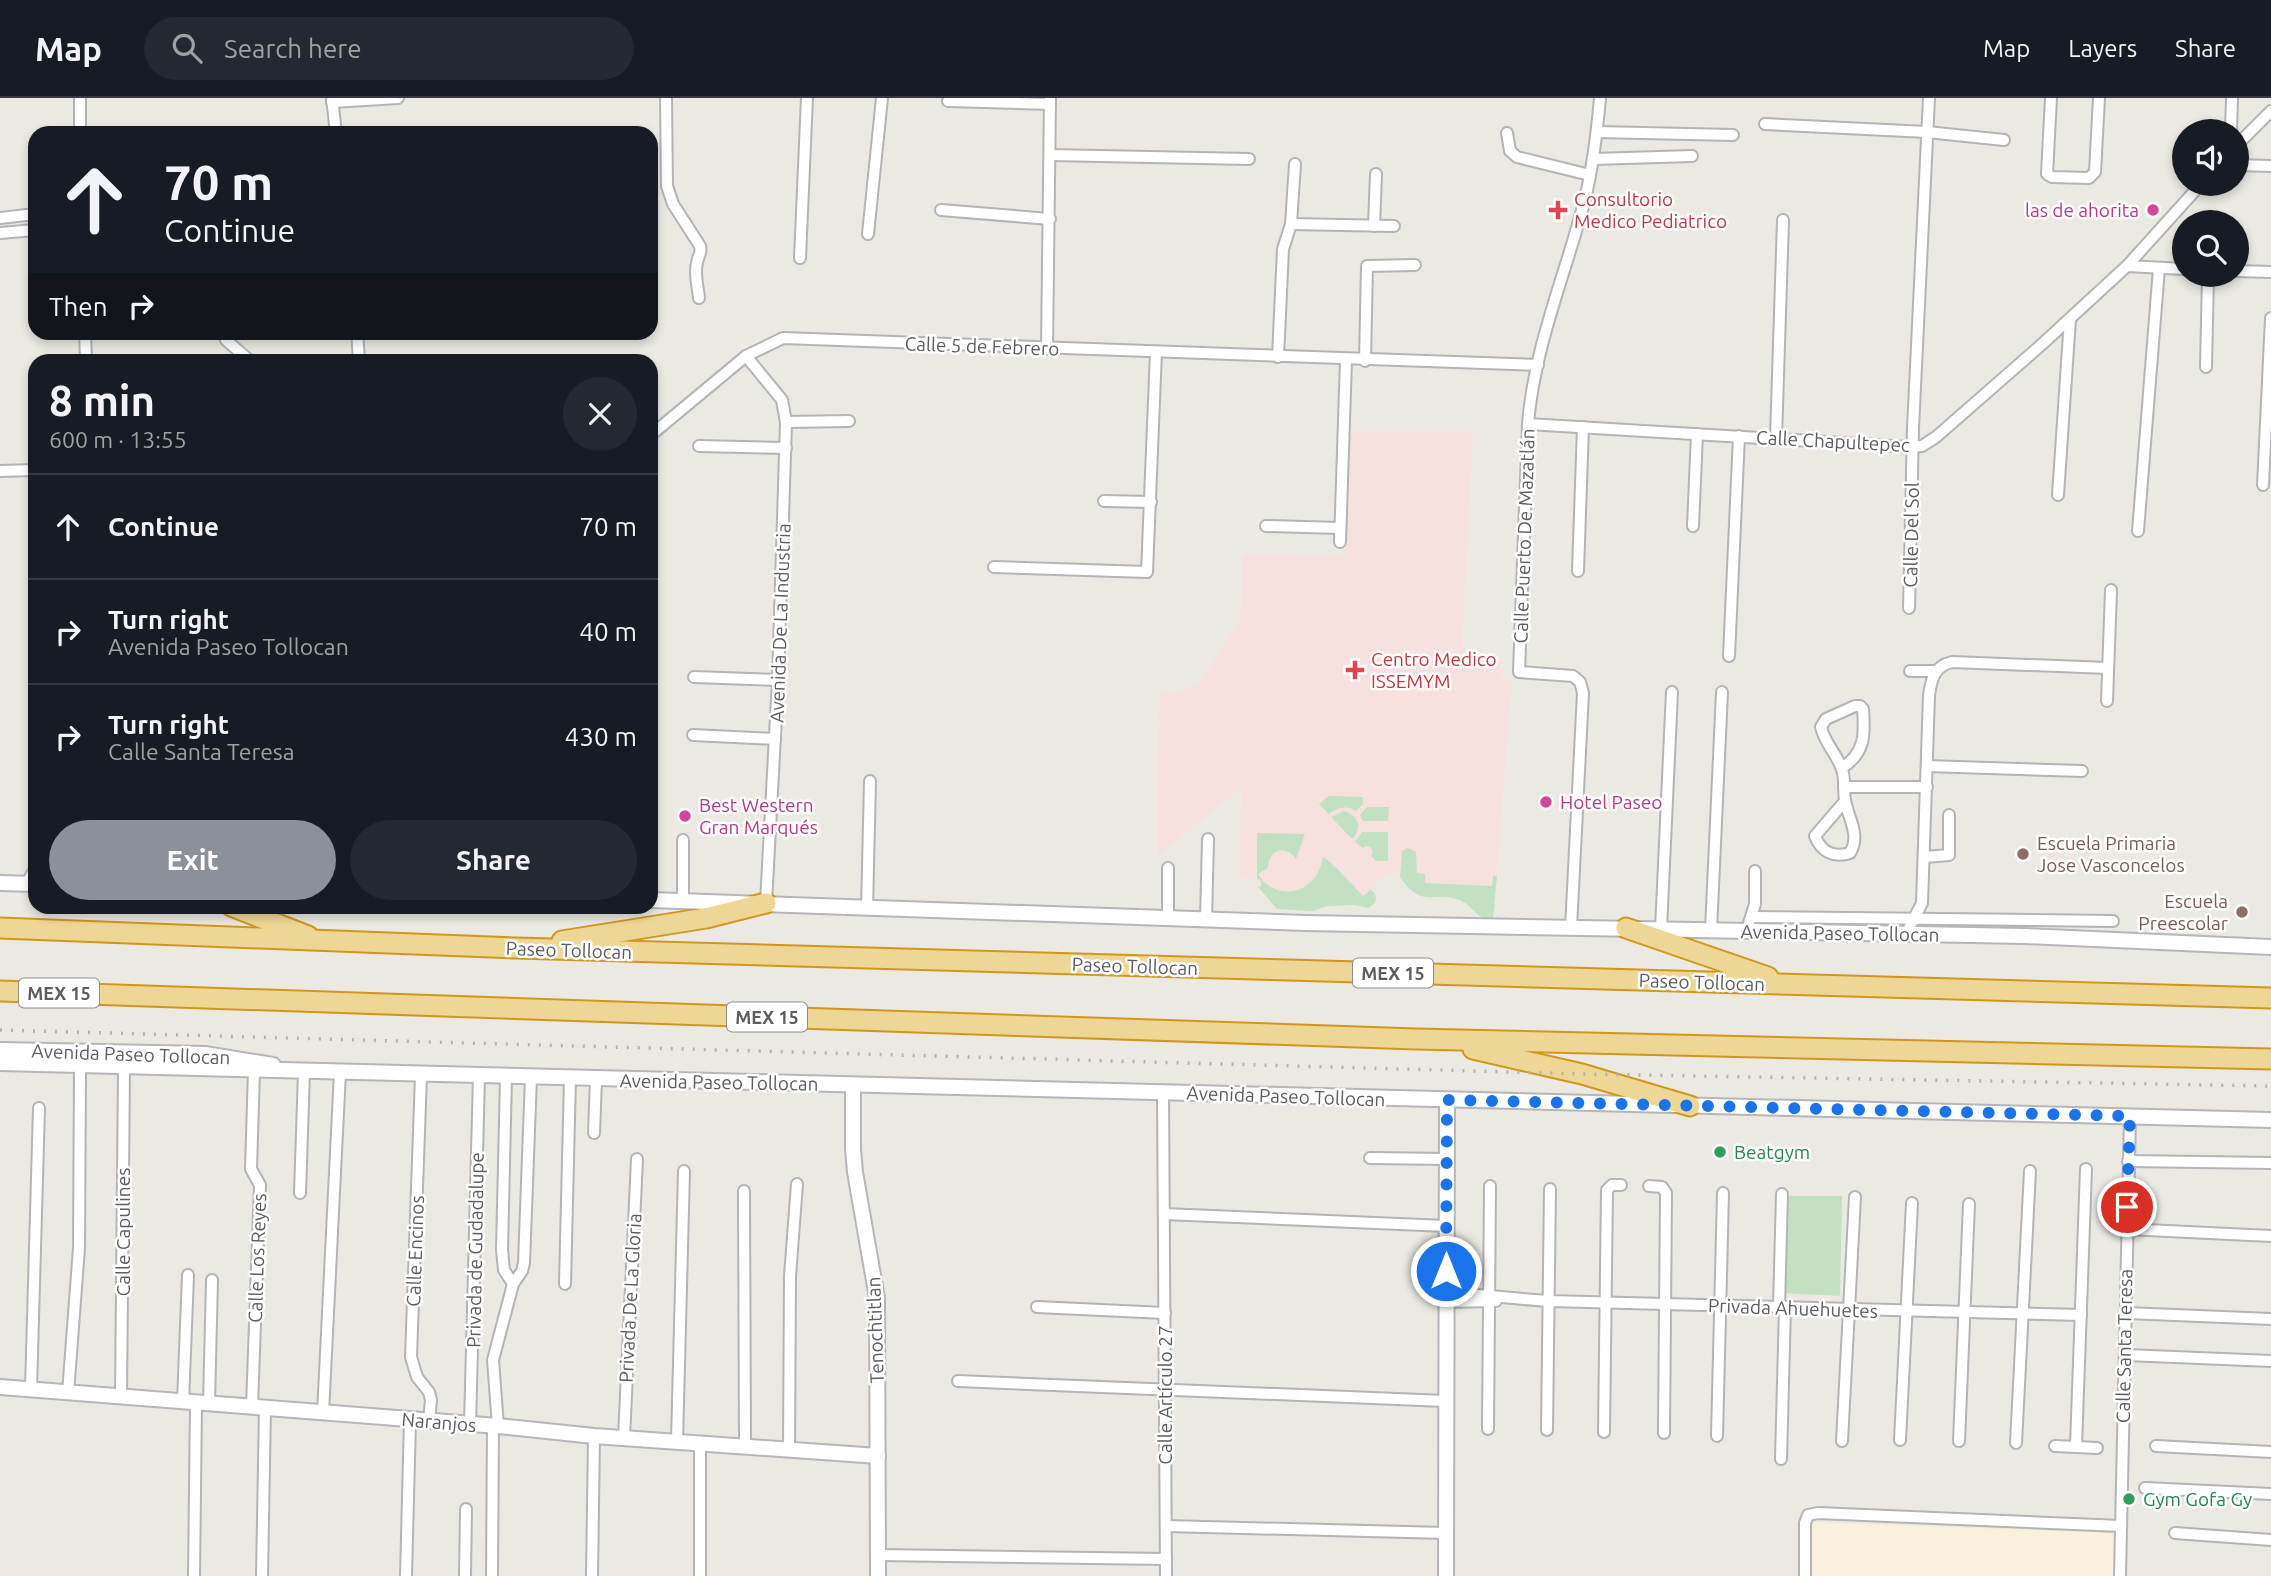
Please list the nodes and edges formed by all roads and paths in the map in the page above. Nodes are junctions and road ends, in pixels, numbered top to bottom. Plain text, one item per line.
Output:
1 (80, 98) edge
2 (398, 98) edge
3 (666, 98) edge
4 (807, 98) edge
5 (882, 98) edge
6 (1600, 98) edge
7 (1929, 98) edge
8 (2051, 98) edge
9 (2099, 98) edge
10 (2232, 98) edge
11 (332, 100) edge
12 (948, 101) dead end
13 (1050, 101) edge
14 (2271, 111) edge
15 (2231, 119) edge
16 (1765, 124) dead end
17 (80, 126) edge
18 (335, 126) edge
19 (1597, 132) junction
20 (1927, 132) junction
21 (1507, 133) dead end
22 (2249, 133) edge
23 (1733, 135) dead end
24 (2004, 139) dead end
25 (1050, 155) junction
26 (1692, 156) dead end
27 (1249, 159) dead end
28 (1593, 159) junction
29 (1296, 164) dead end
30 (2249, 165) edge
31 (2271, 166) edge
32 (1376, 174) dead end
33 (1590, 175) junction
34 (2191, 196) edge
35 (941, 210) dead end
36 (28, 215) edge
37 (0, 218) edge
38 (1050, 219) junction
39 (1783, 220) dead end
40 (1292, 224) junction
41 (1374, 226) junction
42 (1394, 226) dead end
43 (28, 231) edge
44 (0, 233) edge
45 (868, 234) dead end
46 (800, 258) dead end
47 (1415, 265) dead end
48 (2127, 267) junction
49 (2160, 268) junction
50 (2172, 268) edge
51 (2249, 271) edge
52 (2271, 272) edge
53 (2208, 287) edge
54 (699, 298) dead end
55 (2271, 318) edge
56 (2070, 319) junction
57 (226, 340) dead end
58 (1047, 349) junction
59 (1156, 352) junction
60 (242, 354) edge
61 (746, 356) junction
62 (1278, 357) junction
63 (1346, 360) junction
64 (1365, 361) junction
65 (1538, 365) junction
66 (2206, 367) dead end
67 (849, 421) dead end
68 (786, 422) junction
69 (1528, 424) junction
70 (1583, 427) junction
71 (658, 429) edge
72 (1697, 434) junction
73 (1738, 436) junction
74 (1776, 438) junction
75 (699, 446) dead end
76 (1913, 447) junction
77 (786, 448) junction
78 (28, 470) edge
79 (0, 471) edge
80 (2263, 485) dead end
81 (2058, 495) dead end
82 (1104, 501) dead end
83 (1151, 502) junction
84 (1266, 526) dead end
85 (1693, 527) dead end
86 (1340, 528) junction
87 (2138, 531) dead end
88 (1340, 542) dead end
89 (994, 567) dead end
90 (1578, 571) dead end
91 (2111, 590) dead end
92 (1909, 608) dead end
93 (1729, 656) dead end
94 (2108, 668) junction
95 (1910, 671) dead end
96 (1936, 671) junction
97 (694, 677) dead end
98 (778, 680) junction
99 (1672, 692) dead end
100 (1722, 692) dead end
101 (2107, 701) dead end
102 (693, 735) dead end
103 (775, 739) junction
104 (1927, 766) junction
105 (1842, 768) junction
106 (2082, 771) dead end
107 (870, 781) dead end
108 (1844, 786) junction
109 (1927, 788) junction
110 (1845, 801) junction
111 (1949, 815) dead end
112 (1208, 839) dead end
113 (683, 840) dead end
114 (1924, 857) junction
115 (1168, 868) dead end
116 (1755, 871) dead end
117 (0, 883) edge
118 (28, 884) edge
119 (658, 900) edge
120 (682, 901) junction
121 (766, 903) junction
122 (1922, 903) junction
123 (867, 909) junction
124 (251, 914) edge
125 (1168, 918) junction
126 (1930, 919) junction
127 (0, 920) edge
128 (1206, 920) junction
129 (1913, 920) junction
130 (2113, 921) dead end
131 (1749, 924) junction
132 (0, 928) edge
133 (1571, 928) junction
134 (1626, 928) junction
135 (1661, 929) junction
136 (1712, 930) junction
137 (74, 931) junction
138 (1906, 934) junction
139 (1938, 934) junction
140 (322, 942) junction
141 (2231, 945) junction
142 (2271, 947) edge
143 (516, 948) junction
144 (2271, 957) edge
145 (1793, 985) junction
146 (0, 991) edge
147 (2271, 998) edge
148 (1416, 1039) junction
149 (0, 1050) edge
150 (2271, 1059) edge
151 (0, 1063) edge
152 (80, 1066) junction
153 (124, 1067) junction
154 (254, 1070) junction
155 (303, 1072) junction
156 (340, 1072) junction
157 (421, 1074) junction
158 (479, 1076) junction
159 (506, 1077) junction
160 (531, 1077) junction
161 (570, 1078) junction
162 (596, 1079) junction
163 (853, 1086) junction
164 (1163, 1093) junction
165 (1447, 1100) junction
166 (1690, 1106) junction
167 (39, 1108) dead end
168 (2130, 1116) junction
169 (2270, 1120) edge
170 (594, 1133) dead end
171 (1370, 1158) dead end
172 (637, 1159) dead end
173 (1446, 1159) junction
174 (2128, 1161) junction
175 (2271, 1163) edge
176 (2086, 1169) dead end
177 (684, 1171) dead end
178 (2029, 1171) dead end
179 (797, 1184) dead end
180 (1621, 1185) dead end
181 (1490, 1186) dead end
182 (1649, 1186) dead end
183 (1550, 1189) dead end
184 (744, 1191) dead end
185 (300, 1193) dead end
186 (1723, 1193) dead end
187 (1782, 1194) dead end
188 (1855, 1196) dead end
189 (1912, 1203) dead end
190 (1969, 1204) dead end
191 (1164, 1214) junction
192 (1446, 1226) junction
193 (2126, 1229) junction
194 (2271, 1236) edge
195 (188, 1275) dead end
196 (212, 1280) dead end
197 (513, 1284) junction
198 (565, 1284) dead end
199 (1446, 1297) junction
200 (1490, 1298) junction
201 (1549, 1301) junction
202 (1606, 1303) junction
203 (1664, 1305) junction
204 (1721, 1306) junction
205 (1037, 1307) dead end
206 (1782, 1307) junction
207 (1848, 1309) junction
208 (1907, 1311) junction
209 (1964, 1312) junction
210 (1165, 1313) junction
211 (2024, 1314) junction
212 (2127, 1314) junction
213 (2081, 1315) junction
214 (2271, 1319) edge
215 (2126, 1355) junction
216 (2271, 1361) edge
217 (958, 1381) dead end
218 (0, 1387) edge
219 (31, 1389) junction
220 (1164, 1391) junction
221 (68, 1393) junction
222 (121, 1397) junction
223 (1445, 1401) junction
224 (196, 1403) junction
225 (258, 1408) junction
226 (323, 1413) junction
227 (410, 1420) junction
228 (429, 1421) junction
229 (470, 1425) junction
230 (495, 1426) junction
231 (1488, 1429) dead end
232 (1546, 1430) dead end
233 (1604, 1432) dead end
234 (1664, 1433) dead end
235 (594, 1436) junction
236 (1717, 1436) dead end
237 (624, 1438) junction
238 (1900, 1440) dead end
239 (677, 1441) junction
240 (1842, 1441) dead end
241 (1959, 1441) dead end
242 (700, 1442) junction
243 (2015, 1443) dead end
244 (744, 1445) junction
245 (2055, 1446) dead end
246 (2076, 1446) junction
247 (2156, 1446) dead end
248 (2097, 1448) dead end
249 (789, 1449) junction
250 (2271, 1452) edge
251 (878, 1456) junction
252 (1781, 1459) dead end
253 (2145, 1488) dead end
254 (2271, 1494) edge
255 (466, 1509) dead end
256 (1166, 1525) junction
257 (2121, 1525) junction
258 (1446, 1533) junction
259 (2175, 1533) dead end
260 (2271, 1540) edge
261 (878, 1555) junction
262 (1166, 1559) junction
263 (194, 1576) edge
264 (262, 1576) edge
265 (406, 1576) edge
266 (466, 1576) edge
267 (492, 1576) edge
268 (592, 1576) edge
269 (700, 1576) edge
270 (878, 1576) edge
271 (1166, 1576) edge
272 (1446, 1576) edge
273 (1805, 1576) edge
274 (2120, 1576) edge

1 - 17 street
2 - 11 street
3 - 54 street
4 - 46 street
5 - 45 street
6 - 19 street, Calle Puerto De Mazatlán
7 - 20 street
8 - 9 street
10 - 15 street
11 - 18 street
12 - 13 street
13 - 25 street
14 - 22 street
16 - 20 street
19 - 23 street
19 - 28 street, Calle Puerto De Mazatlán
20 - 24 street
20 - 76 street, Calle Del Sol
21 - 33 street
25 - 27 street
25 - 38 street
26 - 28 street
28 - 33 street, Calle Puerto De Mazatlán
29 - 40 street
30 - 31 street
32 - 41 street
33 - 65 street, Calle Puerto De Mazatlán
34 - 48 street, Calle Chapultepec
35 - 38 street
36 - 37 street
38 - 58 street
39 - 74 street
40 - 41 street
40 - 62 street
41 - 42 street
43 - 44 street
47 - 64 street
48 - 49 street
48 - 56 street, Calle Chapultepec
49 - 50 street
49 - 87 street
51 - 52 street
53 - 66 street
55 - 80 street
56 - 76 street, Calle Chapultepec
56 - 81 street
57 - 60 street
58 - 59 street, Calle 5 de Febrero
58 - 61 street, Calle 5 de Febrero
59 - 62 street, Calle 5 de Febrero
59 - 83 street
61 - 68 street, Avenida De La Industria
61 - 71 street, Calle 5 de Febrero
62 - 63 street, Calle 5 de Febrero
63 - 64 street, Calle 5 de Febrero
63 - 86 street
64 - 65 street, Calle 5 de Febrero
65 - 69 street, Calle Puerto De Mazatlán
67 - 68 street
68 - 77 street, Avenida De La Industria
69 - 70 street, Calle Chapultepec
69 - 133 street, Calle Puerto De Mazatlán
70 - 72 street, Calle Chapultepec
70 - 90 street
72 - 73 street, Calle Chapultepec
72 - 85 street
73 - 74 street, Calle Chapultepec
73 - 93 street
74 - 76 street, Calle Chapultepec
75 - 77 street
76 - 92 street, Calle Del Sol
77 - 98 street, Avenida De La Industria
78 - 79 street
82 - 83 street
83 - 89 street
84 - 86 street
86 - 88 street
91 - 94 street
94 - 96 street
94 - 101 street
95 - 96 street
96 - 104 street
97 - 98 street
98 - 103 street, Avenida De La Industria
99 - 135 street
100 - 136 street
102 - 103 street
103 - 121 street, Avenida De La Industria
104 - 106 street
104 - 109 street
105 - 105 street
105 - 108 street
107 - 123 street
108 - 109 street
108 - 110 street
109 - 114 street
110 - 110 street
111 - 114 street
112 - 128 street
113 - 120 street
114 - 122 street
115 - 125 street
116 - 131 street
117 - 118 main road
119 - 120 main road, Avenida Paseo Tollocan
120 - 121 main road, Avenida Paseo Tollocan
121 - 123 main road, Avenida Paseo Tollocan
121 - 143 highway
122 - 126 street
122 - 129 street
123 - 125 main road, Avenida Paseo Tollocan
124 - 140 highway
125 - 128 main road, Avenida Paseo Tollocan
126 - 129 street
126 - 130 street
126 - 139 street
127 - 137 highway
128 - 133 main road, Avenida Paseo Tollocan
129 - 131 street
129 - 138 street
131 - 136 main road, Avenida Paseo Tollocan
131 - 138 main road, Avenida Paseo Tollocan
132 - 137 highway, Paseo Tollocan / MEX 15
133 - 134 main road, Avenida Paseo Tollocan
134 - 135 main road, Avenida Paseo Tollocan
134 - 145 highway
135 - 136 main road, Avenida Paseo Tollocan
137 - 140 highway, Paseo Tollocan / MEX 15
138 - 139 main road, Avenida Paseo Tollocan
139 - 141 main road, Avenida Paseo Tollocan
140 - 143 highway, Paseo Tollocan / MEX 15
141 - 142 main road, Avenida Paseo Tollocan
141 - 144 main road, Avenida Paseo Tollocan
143 - 145 highway, Paseo Tollocan / MEX 15
145 - 147 highway, Paseo Tollocan / MEX 15
146 - 148 highway, MEX 15
148 - 150 highway, MEX 15
148 - 166 highway
149 - 155 main road, Avenida Paseo Tollocan
151 - 152 main road, Avenida Paseo Tollocan
152 - 153 main road, Avenida Paseo Tollocan
152 - 221 street
153 - 154 main road, Avenida Paseo Tollocan
153 - 222 street, Calle Capulines
154 - 155 main road, Avenida Paseo Tollocan
154 - 225 street, Calle Los Reyes
155 - 156 main road, Avenida Paseo Tollocan
155 - 185 street
156 - 157 main road, Avenida Paseo Tollocan
156 - 226 street
157 - 158 main road, Avenida Paseo Tollocan
157 - 228 street, Calle Encinos
158 - 159 main road, Avenida Paseo Tollocan
158 - 229 street, Privada de Gudadalupe
159 - 160 main road, Avenida Paseo Tollocan
159 - 197 street
160 - 161 main road, Avenida Paseo Tollocan
160 - 197 street
161 - 162 main road, Avenida Paseo Tollocan
161 - 198 street
162 - 163 main road, Avenida Paseo Tollocan
162 - 170 street
163 - 164 main road, Avenida Paseo Tollocan
163 - 251 main road, Tenochtitlan
164 - 165 main road, Avenida Paseo Tollocan
164 - 191 street, Calle Artículo 27
165 - 166 main road, Avenida Paseo Tollocan
165 - 173 main road
166 - 168 main road, Avenida Paseo Tollocan
167 - 219 street
168 - 169 main road, Avenida Paseo Tollocan
168 - 174 street, Calle Santa Teresa
171 - 173 street
172 - 237 street, Privada De La Gloria
173 - 192 main road
174 - 175 street
174 - 193 street, Calle Santa Teresa
176 - 213 street
177 - 239 street
178 - 211 street
179 - 249 street
180 - 202 street
181 - 200 street
182 - 203 street
183 - 201 street
184 - 244 street
186 - 204 street
187 - 206 street
188 - 207 street
189 - 208 street
190 - 209 street
191 - 192 street
191 - 210 street, Calle Artículo 27
192 - 199 main road
193 - 194 street
193 - 212 street, Calle Santa Teresa
195 - 224 street
196 - 224 street
197 - 230 street
199 - 200 street, Privada Ahuehuetes
199 - 223 main road
200 - 201 street, Privada Ahuehuetes
200 - 231 street
201 - 202 street, Privada Ahuehuetes
201 - 232 street
202 - 203 street, Privada Ahuehuetes
202 - 233 street
203 - 204 street, Privada Ahuehuetes
203 - 234 street
204 - 206 street, Privada Ahuehuetes
204 - 236 street
205 - 210 street
206 - 207 street, Privada Ahuehuetes
206 - 252 street
207 - 208 street, Privada Ahuehuetes
207 - 240 street
208 - 209 street, Privada Ahuehuetes
208 - 238 street
209 - 211 street, Privada Ahuehuetes
209 - 241 street
210 - 220 street, Calle Artículo 27
211 - 213 street, Privada Ahuehuetes
211 - 243 street
212 - 214 street
212 - 215 street, Calle Santa Teresa
213 - 246 street
215 - 216 street
215 - 257 street, Calle Santa Teresa
217 - 220 street
218 - 219 main road, Naranjos
219 - 221 main road, Naranjos
220 - 223 street
220 - 256 street, Calle Artículo 27
221 - 222 main road, Naranjos
222 - 224 main road, Naranjos
223 - 258 main road
224 - 225 main road, Naranjos
224 - 263 street
225 - 226 main road, Naranjos
225 - 264 street, Calle Los Reyes
226 - 227 main road, Naranjos
227 - 228 main road, Naranjos
227 - 265 street
228 - 229 main road, Naranjos
229 - 230 main road, Naranjos
230 - 235 main road, Naranjos
230 - 267 street
235 - 237 main road, Naranjos
235 - 268 street
237 - 239 main road, Naranjos
239 - 242 main road, Naranjos
242 - 244 main road, Naranjos
242 - 269 street
244 - 249 main road, Naranjos
245 - 246 street
246 - 248 street
247 - 250 street
249 - 251 main road, Naranjos
251 - 261 main road, Tenochtitlan
253 - 254 street
255 - 266 street
256 - 258 street
256 - 262 street, Calle Artículo 27
257 - 273 street
257 - 274 street, Calle Santa Teresa
258 - 272 main road
259 - 260 street
261 - 262 street
261 - 270 main road, Tenochtitlan
262 - 271 street, Calle Artículo 27

